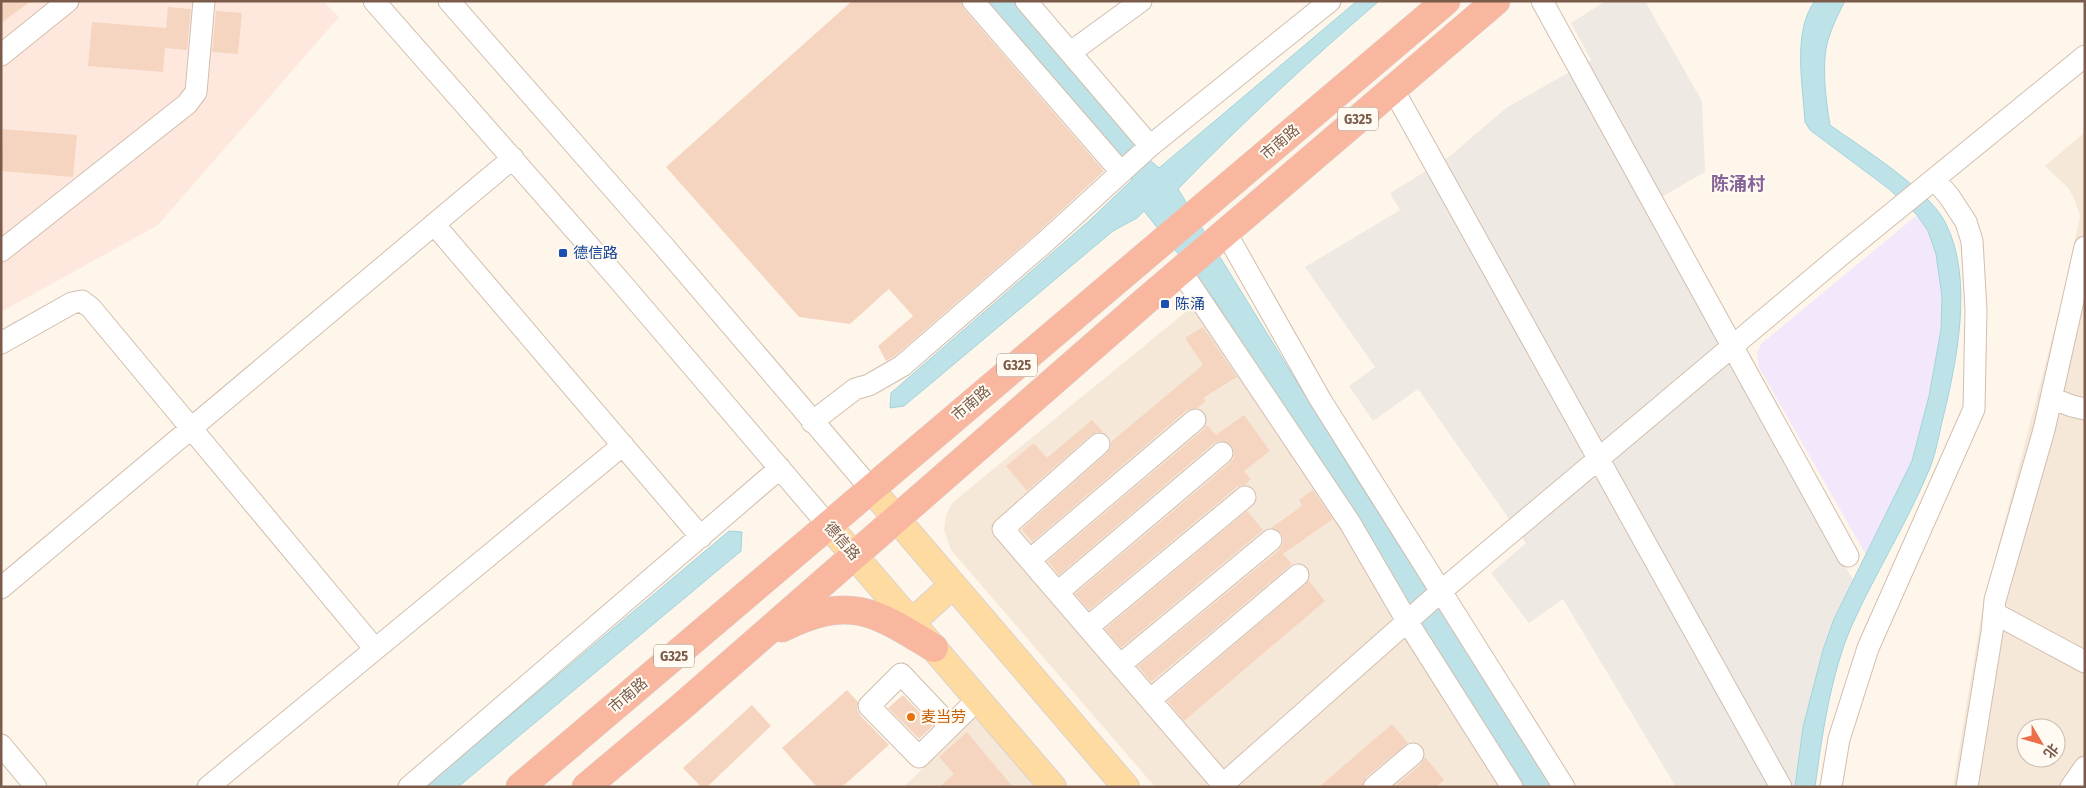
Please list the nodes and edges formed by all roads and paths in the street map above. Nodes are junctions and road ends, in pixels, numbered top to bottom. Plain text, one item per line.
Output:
1 (68, 1) edge
2 (204, 1) edge
3 (374, 1) edge
4 (449, 1) edge
5 (973, 1) edge
6 (1026, 1) edge
7 (1141, 1) edge
8 (1330, 1) edge
9 (1446, 1) edge
10 (1496, 1) edge
11 (1542, 1) edge
12 (1071, 52) junction
13 (1, 55) edge
14 (2085, 56) edge
15 (1393, 89) junction
16 (1148, 148) junction
17 (512, 158) junction
18 (1124, 170) junction
19 (1930, 182) junction
20 (434, 224) junction
21 (1223, 235) junction
22 (2085, 247) edge
23 (1, 251) edge
24 (1183, 270) junction
25 (1, 343) edge
26 (1732, 346) junction
27 (2051, 398) junction
28 (2085, 409) edge
29 (1195, 420) dead end
30 (812, 422) junction
31 (192, 428) junction
32 (1099, 444) dead end
33 (623, 445) junction
34 (1222, 453) dead end
35 (1599, 458) junction
36 (780, 468) junction
37 (871, 489) junction
38 (1245, 497) dead end
39 (897, 519) junction
40 (828, 525) junction
41 (701, 537) junction
42 (1271, 540) dead end
43 (854, 555) junction
44 (1848, 556) dead end
45 (1030, 560) junction
46 (1298, 575) dead end
47 (953, 585) junction
48 (1, 588) edge
49 (1058, 592) junction
50 (1438, 594) junction
51 (1994, 613) junction
52 (1409, 619) junction
53 (912, 622) junction
54 (1088, 628) junction
55 (754, 643) junction
56 (934, 648) junction
57 (375, 649) junction
58 (2085, 662) edge
59 (1120, 665) junction
60 (978, 699) junction
61 (1150, 700) junction
62 (950, 726) dead end
63 (1, 745) edge
64 (1413, 754) dead end
65 (2085, 767) edge
66 (1222, 786) edge
67 (36, 787) edge
68 (208, 787) edge
69 (409, 787) edge
70 (520, 787) edge
71 (586, 787) edge
72 (1053, 787) edge
73 (1126, 787) edge
74 (1374, 787) edge
75 (1512, 787) edge
76 (1564, 787) edge
77 (1782, 787) edge
78 (1830, 787) edge
79 (1967, 787) edge
80 (2071, 787) edge

1 - 13 street
2 - 23 street
3 - 17 street, 德信路
4 - 30 street
5 - 18 street
6 - 12 street
7 - 12 street
8 - 16 street
9 - 37 highway, 市南路 / G325
10 - 15 highway, G325
11 - 26 street
12 - 16 street
14 - 19 street
15 - 21 highway, G325
15 - 35 street
16 - 18 street
17 - 20 street
17 - 36 street, 德信路
18 - 30 street
19 - 26 street
19 - 78 street
20 - 31 street
20 - 33 street
21 - 24 highway, G325
21 - 50 street
22 - 27 street
24 - 39 highway, G325
24 - 52 street
25 - 31 street
26 - 35 street
26 - 44 street
27 - 28 street
27 - 51 street
29 - 45 street
30 - 37 street
31 - 48 street
31 - 57 street
32 - 45 street
33 - 41 street
33 - 57 street
34 - 49 street
35 - 50 street
35 - 77 street
36 - 40 street, 德信路
36 - 41 street
37 - 39 main road
37 - 40 highway, 市南路 / G325
38 - 54 street
39 - 43 highway, G325
39 - 47 main road
40 - 43 main road, 德信路
40 - 70 highway, 市南路 / G325
41 - 69 street
42 - 59 street
43 - 53 main road, 德信路
43 - 55 highway, G325
45 - 49 street
46 - 61 street
47 - 53 main road
47 - 73 main road
49 - 54 street
50 - 52 street
50 - 76 street
51 - 58 street
51 - 79 street
52 - 66 street
52 - 75 street
53 - 56 main road, 德信路
54 - 59 street
55 - 56 highway
55 - 71 highway, G325
56 - 60 main road, 德信路
57 - 68 street
59 - 61 street
60 - 62 street
60 - 72 main road, 德信路
61 - 66 street
63 - 67 street
64 - 74 street
65 - 80 street

